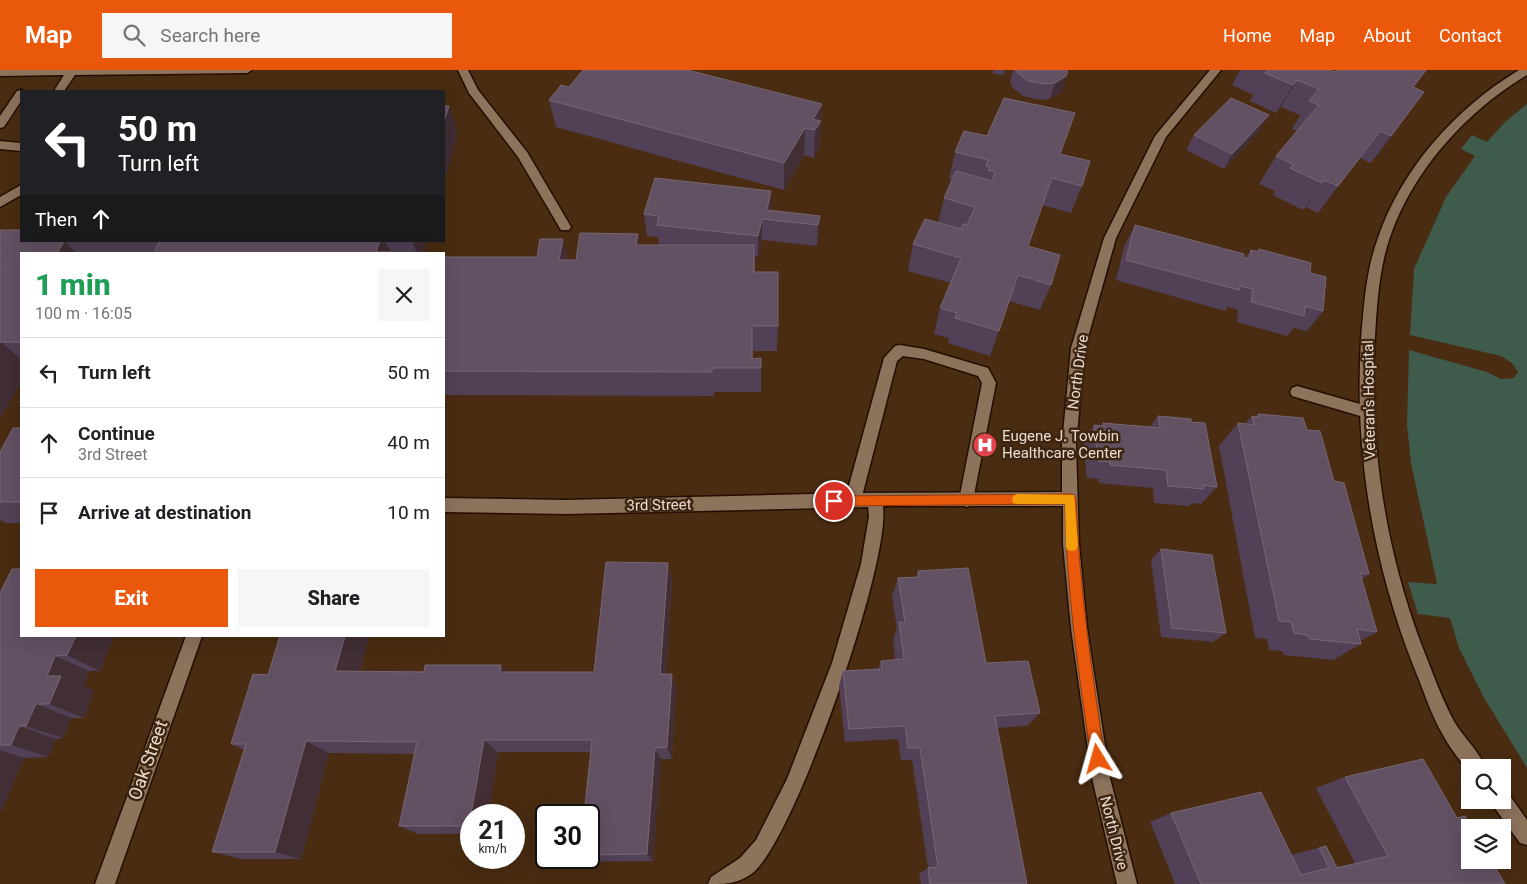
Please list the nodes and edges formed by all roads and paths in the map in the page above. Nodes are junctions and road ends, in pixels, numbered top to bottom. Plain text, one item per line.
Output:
1 (247, 70) edge
2 (464, 70) edge
3 (1216, 70) edge
4 (1527, 70) edge
5 (36, 72) edge
6 (72, 72) edge
7 (0, 73) edge
8 (23, 90) edge
9 (60, 90) edge
10 (20, 95) edge
11 (0, 124) edge
12 (0, 145) edge
13 (20, 147) edge
14 (20, 190) edge
15 (0, 203) edge
16 (565, 228) dead end
17 (1297, 392) dead end
18 (1367, 412) junction
19 (1070, 499) junction
20 (853, 500) junction
21 (875, 500) junction
22 (967, 500) junction
23 (445, 504) edge
24 (194, 637) edge
25 (1471, 759) edge
26 (1508, 809) edge
27 (1527, 836) edge
28 (105, 884) edge
29 (718, 884) edge
30 (1127, 884) edge

1 - 6 street
2 - 16 street
3 - 19 street, North Drive
4 - 18 street, Veteran's Hospital
5 - 6 street
5 - 7 street
5 - 8 street
6 - 9 street
10 - 11 street
12 - 13 street
14 - 15 street
17 - 18 street
18 - 25 street, Veteran's Hospital
19 - 22 street, 3rd Street
19 - 30 street, North Drive
20 - 21 street, 3rd Street
20 - 22 street
20 - 23 street, 3rd Street
21 - 22 street, 3rd Street
21 - 29 street
24 - 28 street, Oak Street
26 - 27 street

